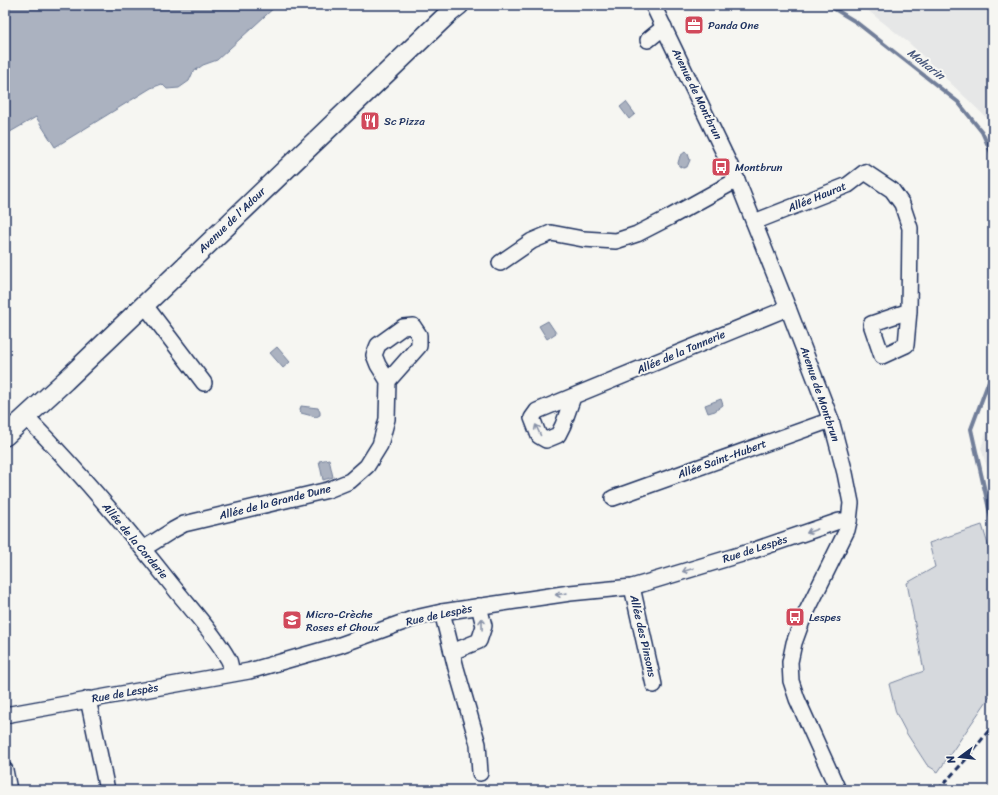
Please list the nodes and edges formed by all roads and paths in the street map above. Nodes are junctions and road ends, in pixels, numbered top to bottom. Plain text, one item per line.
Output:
1 (459, 5) edge
2 (653, 5) edge
3 (664, 27) junction
4 (648, 40) dead end
5 (737, 180) junction
6 (754, 222) junction
7 (500, 263) dead end
8 (144, 304) junction
9 (788, 308) junction
10 (909, 311) dead end
11 (388, 381) dead end
12 (204, 383) dead end
13 (573, 397) dead end
14 (25, 416) junction
15 (831, 420) junction
16 (5, 436) edge
17 (613, 498) dead end
18 (849, 521) junction
19 (143, 549) junction
20 (632, 587) junction
21 (479, 606) junction
22 (442, 612) junction
23 (452, 652) junction
24 (230, 674) junction
25 (654, 685) dead end
26 (88, 699) junction
27 (5, 715) edge
28 (5, 770) edge
29 (480, 773) dead end
30 (9, 790) edge
31 (107, 790) edge
32 (838, 790) edge

1 - 8 main road, Avenue de l'Adour
2 - 3 street, Avenue de Montbrun
3 - 4 street
3 - 5 street, Avenue de Montbrun
5 - 6 street, Avenue de Montbrun
5 - 7 street
6 - 9 street, Avenue de Montbrun
6 - 10 street, Allée Haurat
8 - 12 street
8 - 14 main road, Avenue de l'Adour
9 - 13 street, Allée de la Tannerie
9 - 15 street, Avenue de Montbrun
11 - 19 street, Allée de la Grande Dune
14 - 16 main road, Avenue de l'Adour
14 - 19 street, Allée de la Corderie
15 - 17 street, Allée Saint-Hubert
15 - 18 street, Avenue de Montbrun
18 -> 20 street, Rue de Lespès
18 - 32 street, Avenue de Montbrun
19 - 24 street, Allée de la Corderie
20 -> 21 street, Rue de Lespès
20 - 25 street, Allée des Pinsons
21 - 22 street, Rue de Lespès
23 -> 21 street
22 - 23 street
22 - 24 street, Rue de Lespès
23 - 29 street
24 - 26 street, Rue de Lespès
26 - 27 street, Rue de Lespès
26 - 31 street
28 - 30 street

